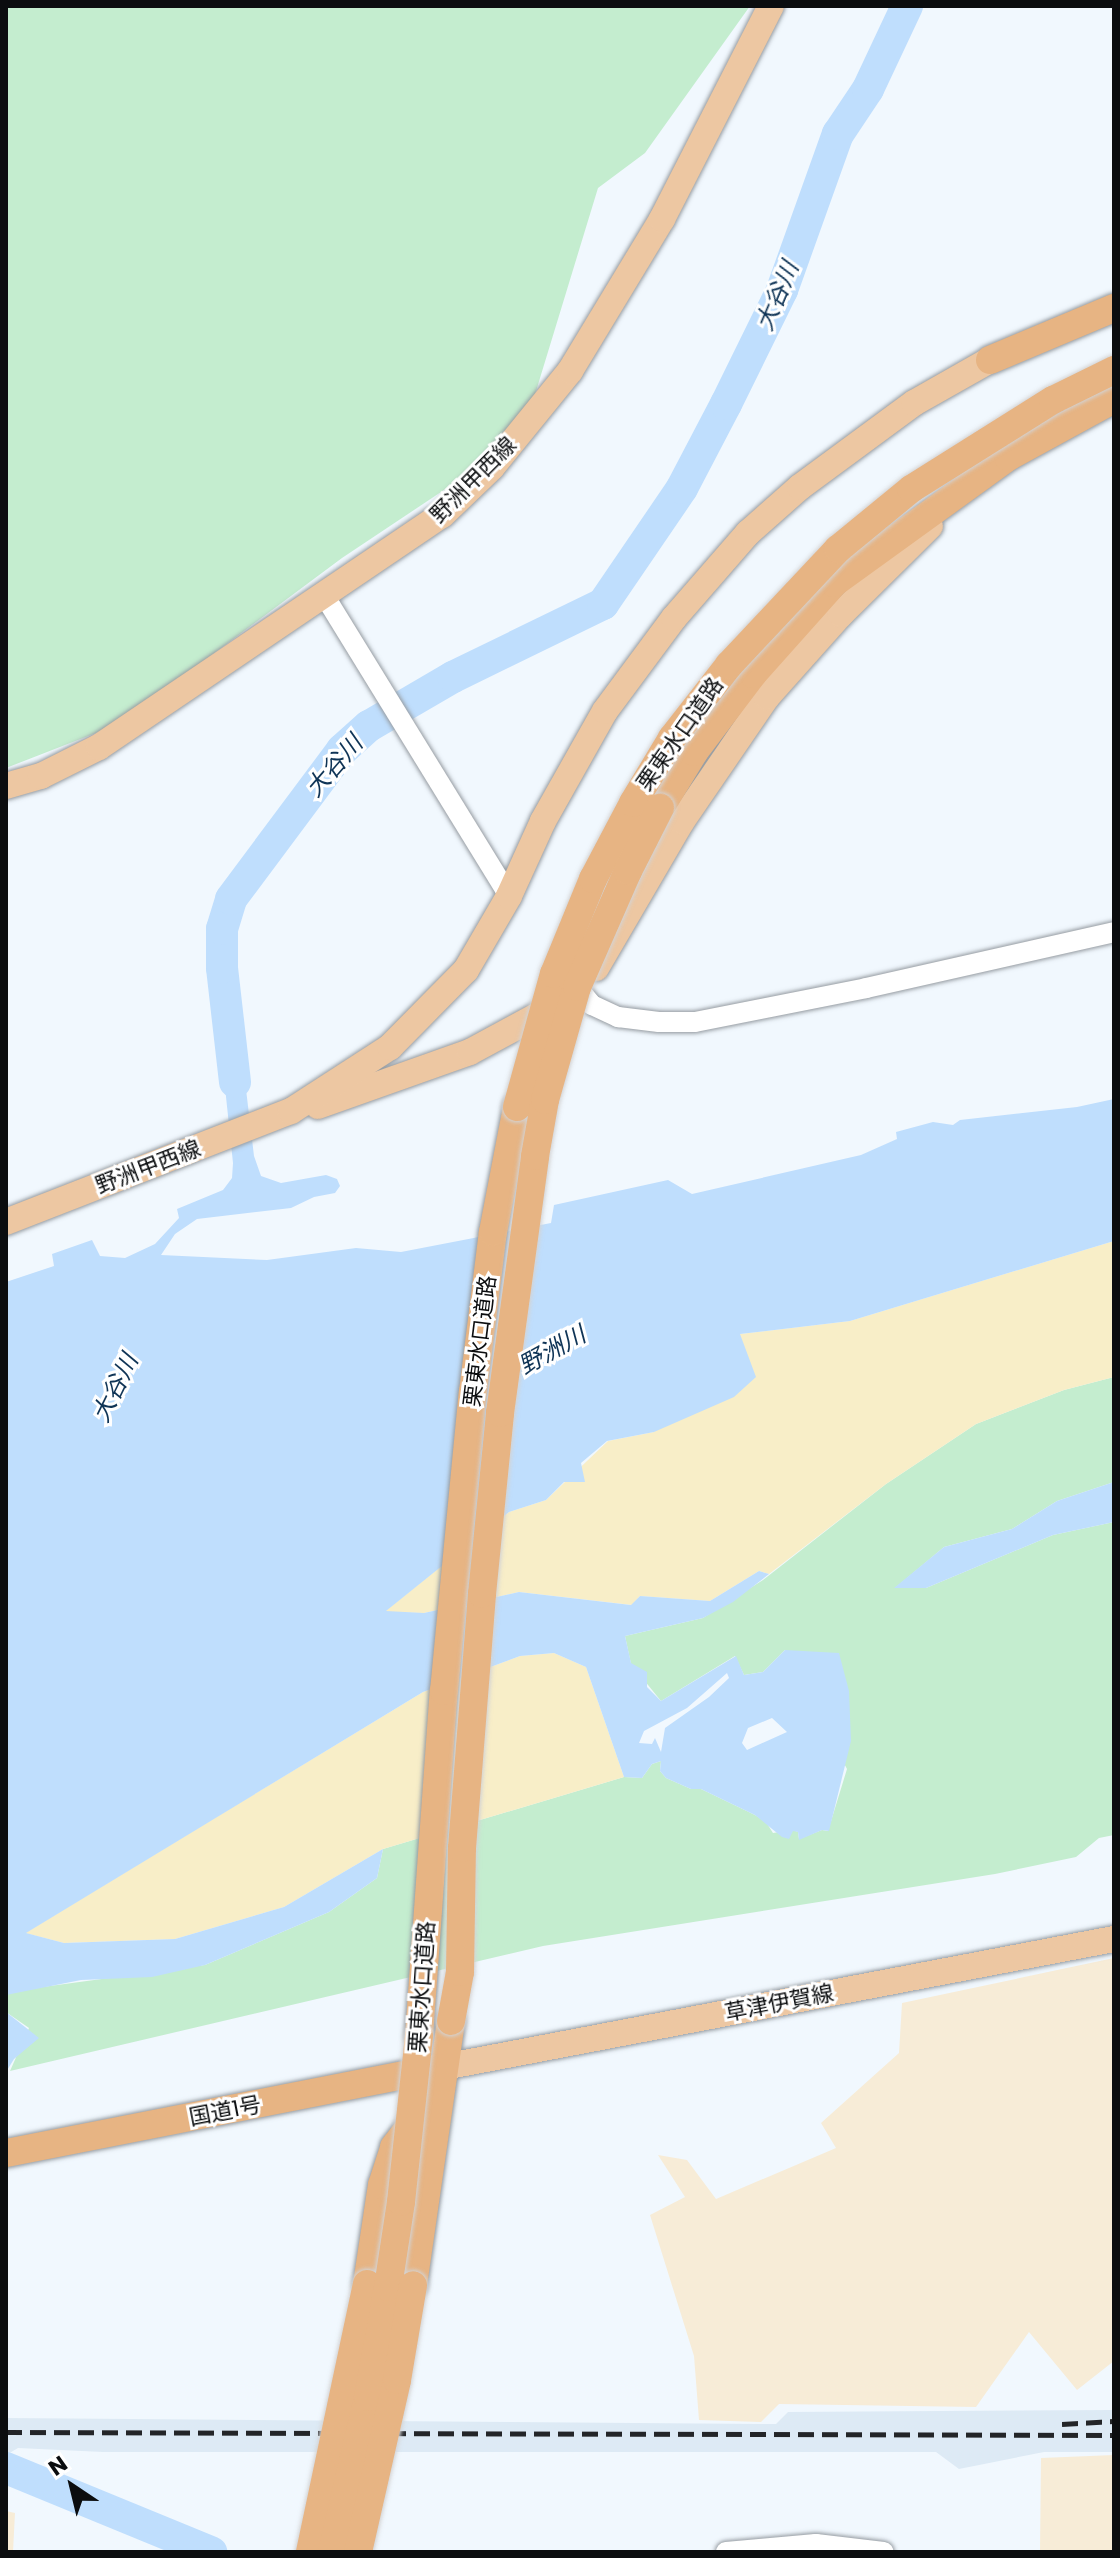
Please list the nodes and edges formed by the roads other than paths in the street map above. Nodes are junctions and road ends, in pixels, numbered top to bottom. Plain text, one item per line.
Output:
1 (771, 6) edge
2 (1114, 308) edge
3 (990, 360) joint
4 (1114, 370) edge
5 (1114, 399) edge
6 (1008, 457) junction
7 (324, 595) junction
8 (6, 786) edge
9 (509, 896) junction
10 (1114, 932) edge
11 (581, 992) junction
12 (291, 1111) junction
13 (6, 1222) edge
14 (1114, 1939) edge
15 (444, 2067) junction
16 (6, 2153) edge
17 (748, 2550) edge
18 (310, 2552) edge
19 (332, 2552) edge
20 (358, 2552) edge
21 (726, 2552) edge
22 (884, 2552) edge

1 - 7 main road, 野洲甲西線
2 - 3 highway
3 - 9 main road, 野洲甲西線
4 - 19 highway, 栗東水口道路, bridge
5 - 6 highway, 栗東水口道路
6 - 11 main road
6 - 15 highway, 栗東水口道路, bridge
7 - 8 main road, 野洲甲西線
7 - 9 street
9 - 12 main road, 野洲甲西線
10 - 11 street
11 - 12 main road, 野洲甲西線
12 - 13 main road, 野洲甲西線
14 - 15 main road, 草津伊賀線
15 - 16 highway, 国道1号
15 - 18 highway, bridge
15 - 20 highway, 栗東水口道路, bridge
17 - 21 street
17 - 22 street

